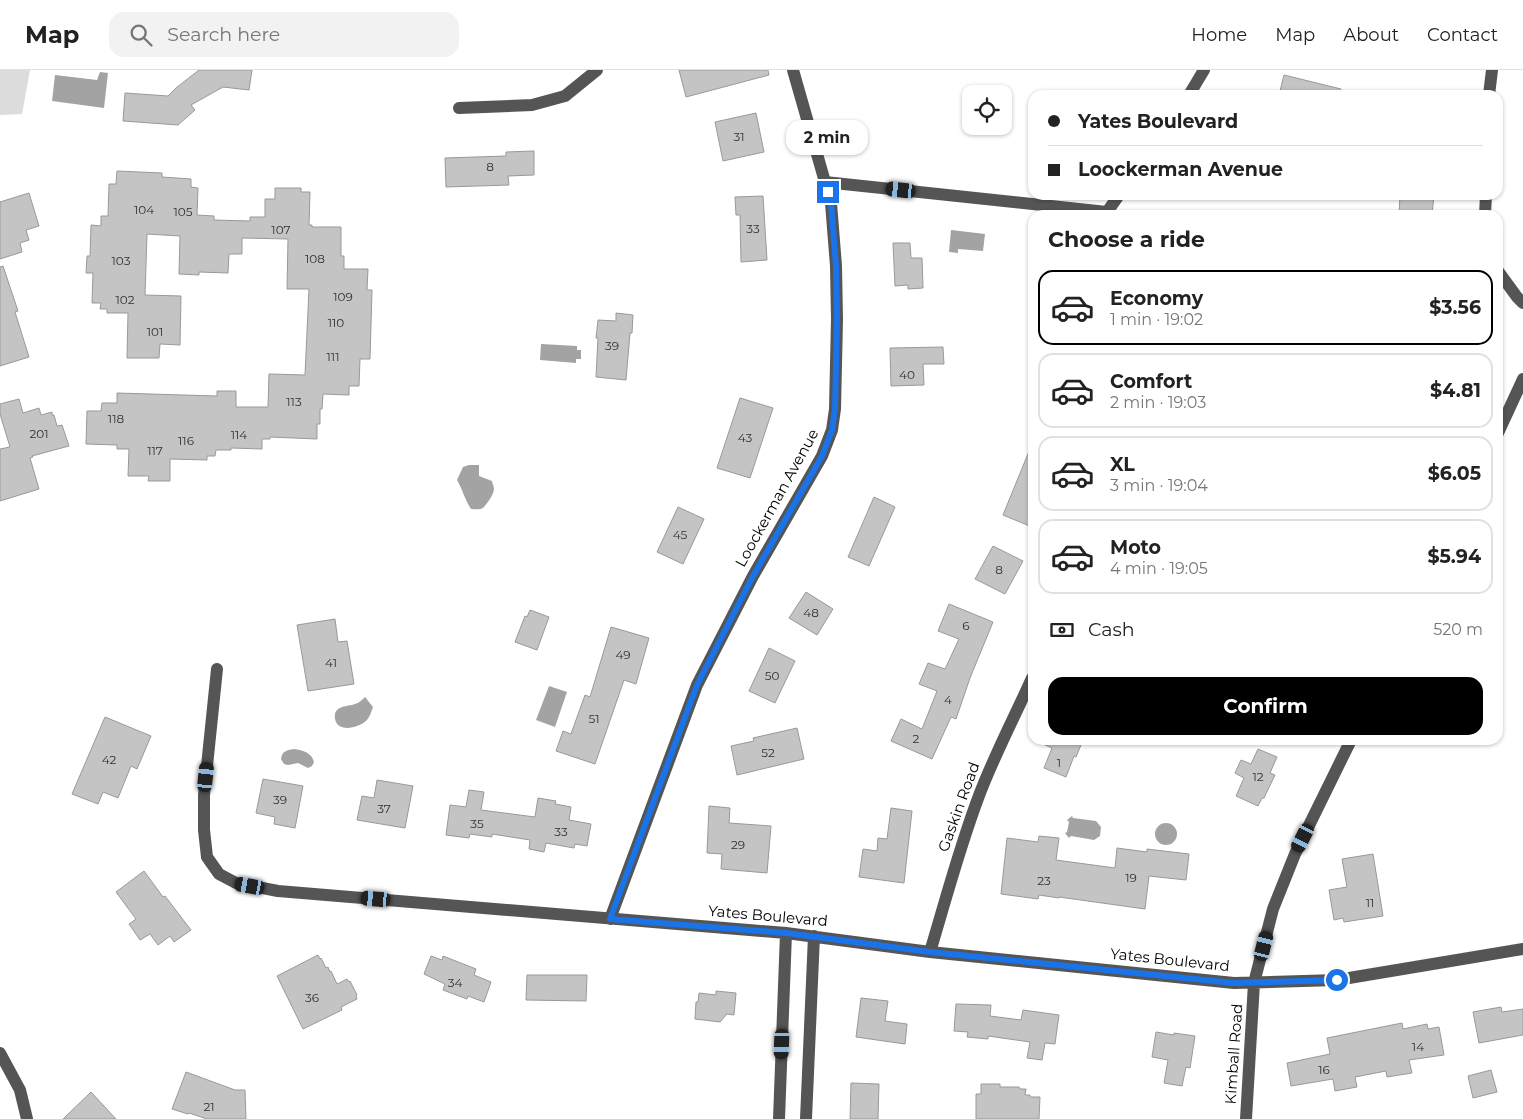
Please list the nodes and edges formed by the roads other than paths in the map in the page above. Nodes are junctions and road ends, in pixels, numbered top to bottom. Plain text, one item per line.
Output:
1 (597, 70) edge
2 (793, 70) edge
3 (1204, 70) edge
4 (1492, 70) edge
5 (1192, 90) edge
6 (1490, 90) edge
7 (459, 108) dead end
8 (825, 182) junction
9 (1083, 210) edge
10 (1503, 278) edge
11 (1523, 302) edge
12 (1523, 379) edge
13 (1503, 422) edge
14 (217, 669) dead end
15 (1028, 686) edge
16 (1349, 745) edge
17 (610, 919) junction
18 (786, 933) junction
19 (814, 936) junction
20 (1523, 949) edge
21 (930, 952) junction
22 (1254, 983) junction
23 (0, 1053) edge
24 (27, 1119) edge
25 (779, 1119) edge
26 (806, 1119) edge
27 (1246, 1119) edge

1 - 7 street
2 - 8 street, Loockerman Avenue
3 - 5 street
4 - 6 street
8 - 9 street
8 - 17 street, Loockerman Avenue
10 - 11 street
12 - 13 street
14 - 17 street, Yates Boulevard
15 - 21 street, Gaskin Road
16 - 22 street, Kimball Road
17 - 18 street, Yates Boulevard
18 - 19 street, Yates Boulevard
18 - 25 street
19 - 21 street, Yates Boulevard
19 - 26 street
20 - 22 street, Yates Boulevard
21 - 22 street, Yates Boulevard
22 - 27 street, Kimball Road
23 - 24 street

